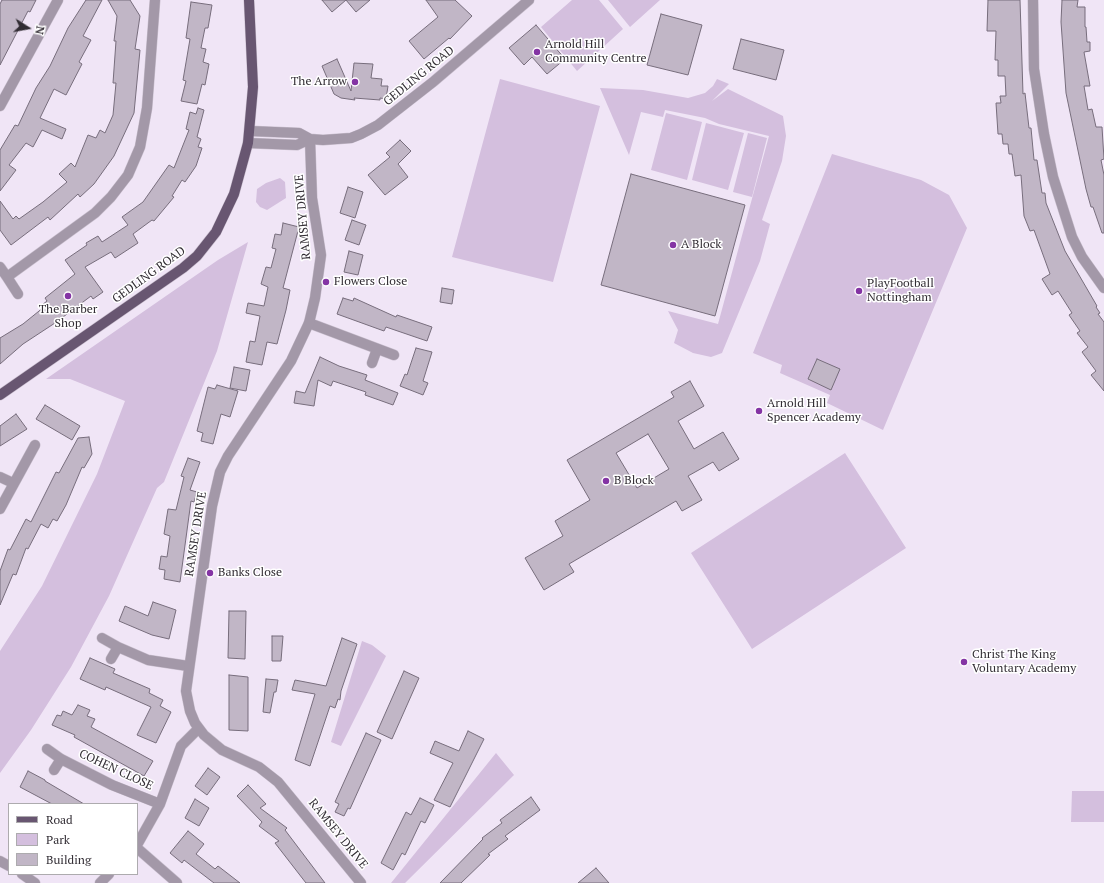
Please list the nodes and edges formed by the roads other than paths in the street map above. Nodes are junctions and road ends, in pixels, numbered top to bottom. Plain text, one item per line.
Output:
1 (58, 0) edge
2 (155, 0) edge
3 (249, 0) edge
4 (529, 0) edge
5 (1033, 0) edge
6 (0, 106) edge
7 (250, 131) junction
8 (310, 139) junction
9 (248, 143) junction
10 (0, 268) edge
11 (7, 277) junction
12 (1104, 288) edge
13 (18, 294) dead end
14 (309, 323) junction
15 (377, 349) junction
16 (394, 355) dead end
17 (372, 363) dead end
18 (0, 395) edge
19 (35, 445) dead end
20 (0, 476) edge
21 (13, 483) junction
22 (0, 509) edge
23 (102, 638) dead end
24 (118, 647) junction
25 (111, 658) dead end
26 (188, 666) junction
27 (198, 729) junction
28 (48, 749) dead end
29 (61, 759) junction
30 (54, 770) dead end
31 (160, 804) junction
32 (138, 844) edge
33 (138, 847) edge
34 (24, 875) edge
35 (107, 875) edge
36 (36, 883) edge
37 (100, 883) edge
38 (177, 883) edge
39 (361, 883) edge

1 - 6 street
2 - 11 street
3 - 7 main road
4 - 8 street, GEDLING ROAD
5 - 12 street
7 - 8 street, GEDLING ROAD
7 - 9 main road
8 - 9 street, GEDLING ROAD
8 - 14 street, RAMSEY DRIVE
9 - 18 main road, GEDLING ROAD
10 - 11 street
11 - 13 street
14 - 15 street
14 - 26 street, RAMSEY DRIVE
15 - 16 street
15 - 17 street
19 - 21 street
20 - 21 street
21 - 22 street
23 - 24 street
24 - 25 street
24 - 26 street
26 - 27 street, RAMSEY DRIVE
27 - 31 street
27 - 39 street, RAMSEY DRIVE
28 - 29 street, COHEN CLOSE
29 - 30 street, COHEN CLOSE
29 - 31 street, COHEN CLOSE
31 - 32 street
33 - 38 street
34 - 36 street
35 - 37 street

